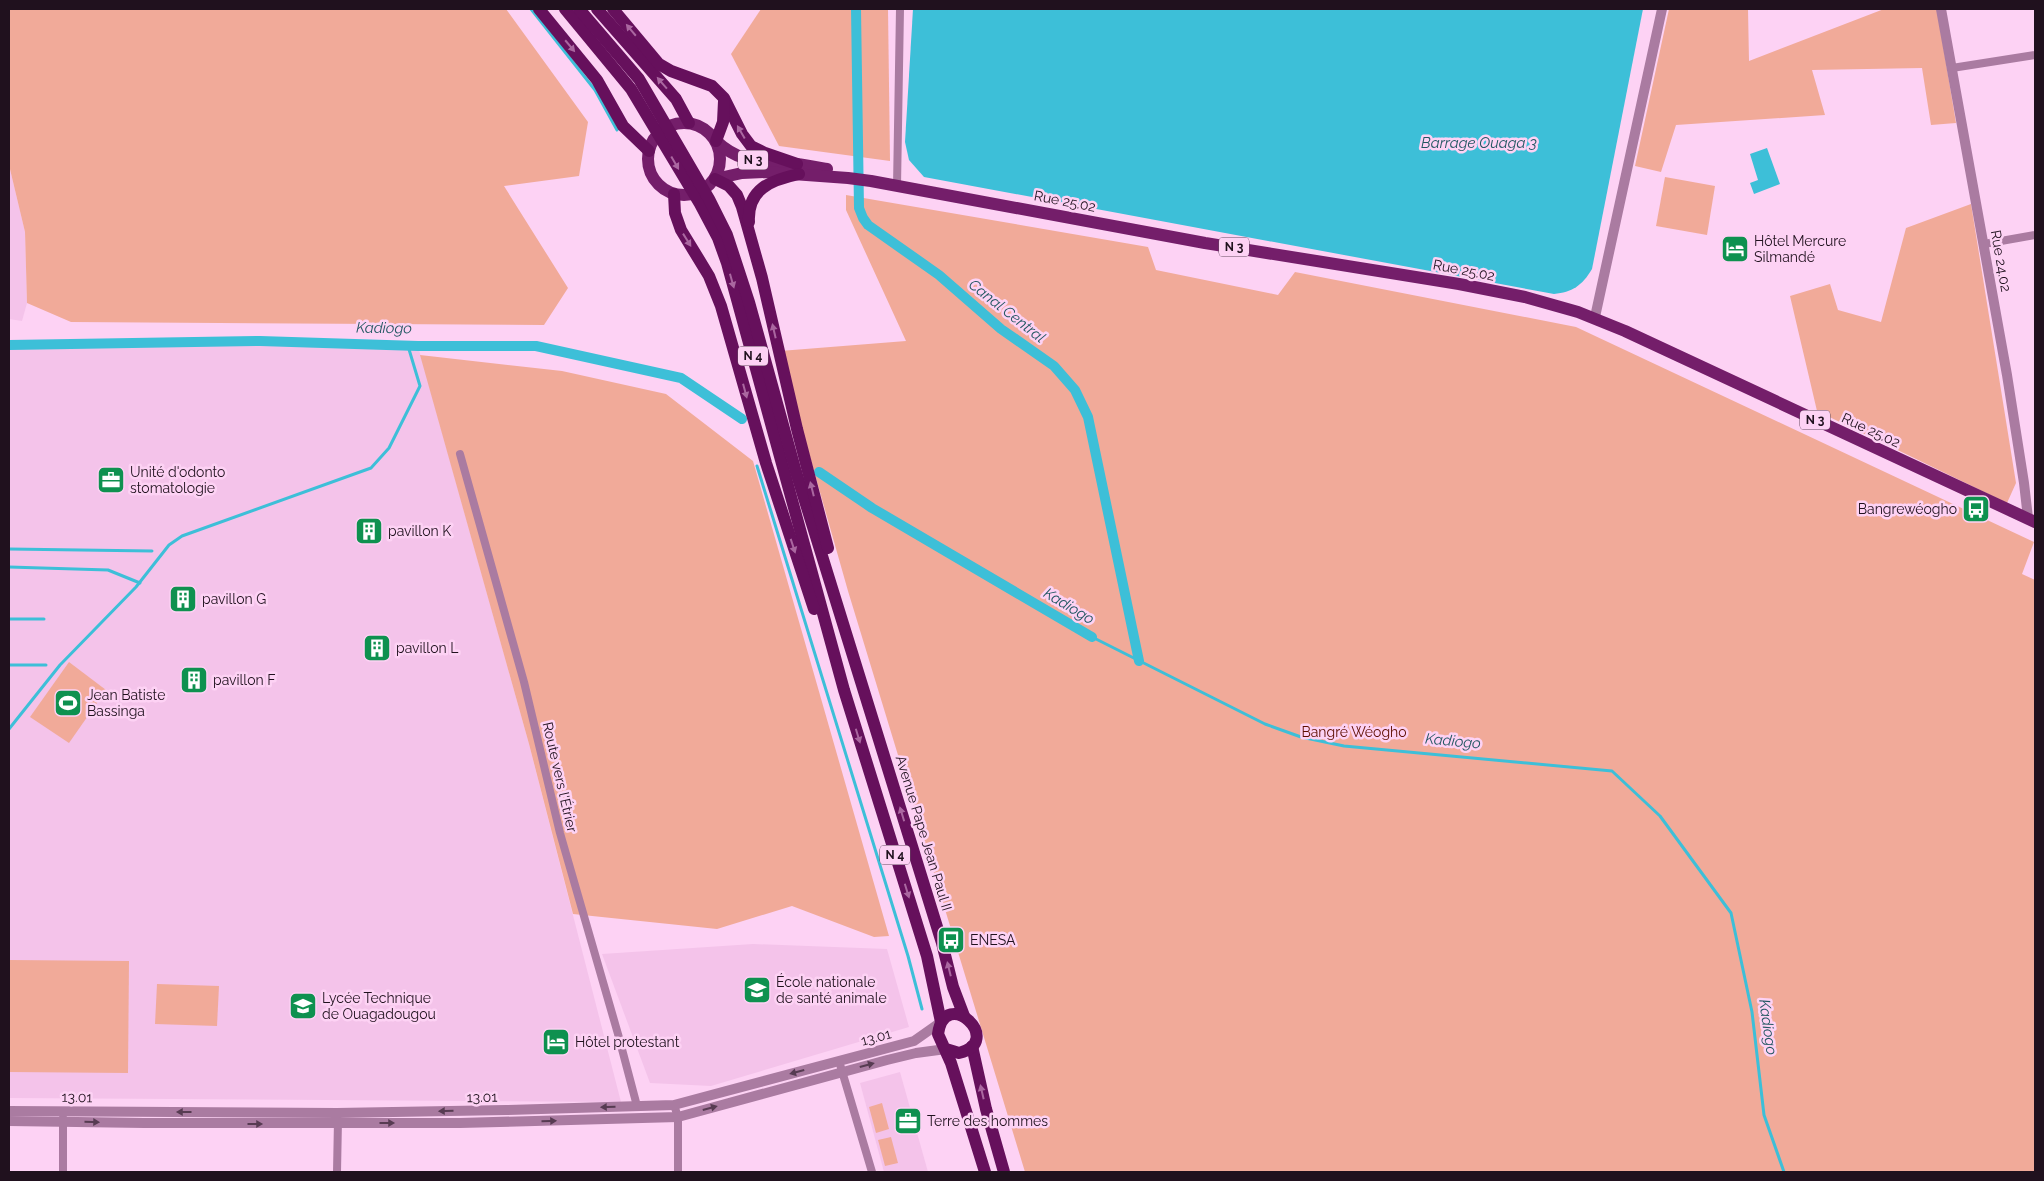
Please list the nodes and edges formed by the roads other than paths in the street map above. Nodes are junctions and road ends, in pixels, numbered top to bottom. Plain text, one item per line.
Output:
1 (539, 9) edge
2 (565, 9) edge
3 (579, 9) edge
4 (597, 9) edge
5 (613, 9) edge
6 (900, 9) edge
7 (1662, 9) edge
8 (1941, 9) edge
9 (2035, 55) edge
10 (1952, 68) junction
11 (724, 98) junction
12 (656, 118) junction
13 (689, 123) junction
14 (716, 141) junction
15 (649, 152) junction
16 (798, 169) junction
17 (715, 179) junction
18 (897, 186) junction
19 (674, 194) junction
20 (705, 202) junction
21 (2035, 235) edge
22 (1984, 244) junction
23 (752, 245) junction
24 (1595, 317) junction
25 (460, 454) dead end
26 (2032, 520) edge
27 (864, 688) junction
28 (844, 690) junction
29 (964, 1016) junction
30 (941, 1022) junction
31 (972, 1046) junction
32 (946, 1049) junction
33 (839, 1061) junction
34 (842, 1072) junction
35 (674, 1105) junction
36 (637, 1106) junction
37 (9, 1111) edge
38 (63, 1111) junction
39 (678, 1117) junction
40 (338, 1118) junction
41 (9, 1121) edge
42 (63, 1122) junction
43 (63, 1172) edge
44 (337, 1172) edge
45 (678, 1172) edge
46 (872, 1172) edge
47 (985, 1172) edge
48 (1004, 1172) edge

1 -> 15 highway
2 - 12 highway, N 4
3 - 12 highway, N 4
13 -> 4 highway
11 -> 5 highway
6 - 18 street
7 - 24 street
8 - 10 street, Rue 24.02
9 - 10 street
10 - 22 street, Rue 24.02
11 - 14 highway
16 -> 11 highway
12 - 20 highway, N 4
13 - 14 main road, N 3
13 - 15 main road
14 - 16 main road, Rue 25.02 / N 3
14 - 17 main road, N 3
15 - 19 main road
16 - 17 main road, Rue 25.02 / N 3
16 - 18 main road, Rue 25.02 / N 3
16 - 23 highway
17 - 19 main road, N 3
17 - 23 highway
18 - 24 main road, Rue 25.02 / N 3
19 -> 28 highway
20 - 27 highway, N 4
20 -> 28 highway, N 4
21 - 22 street
22 - 26 street, Rue 24.02
27 -> 23 highway
24 - 26 main road, Rue 25.02 / N 3
25 - 36 street, Route vers l'Étrier
29 -> 27 highway, Avenue Pape Jean Paul II / N 4
28 -> 30 highway, N 4
29 - 30 highway
29 - 31 highway, Avenue Pape Jean Paul II / N 4
30 - 32 highway, N 4
30 - 33 street, 13.01
31 - 32 highway
48 -> 31 highway, Avenue Pape Jean Paul II / N 4
34 -> 32 street, 13.01
32 - 47 highway, N 4
33 - 34 street
33 -> 35 street, 13.01
39 -> 34 street, 13.01
34 - 46 street
35 - 36 street, 13.01
35 - 39 street
36 -> 40 street, 13.01
37 - 38 street, 13.01
40 -> 38 street, 13.01
38 - 42 street
40 -> 39 street, 13.01
39 - 45 street
42 -> 40 street, 13.01
40 - 44 street
41 - 42 street, 13.01
42 - 43 street

